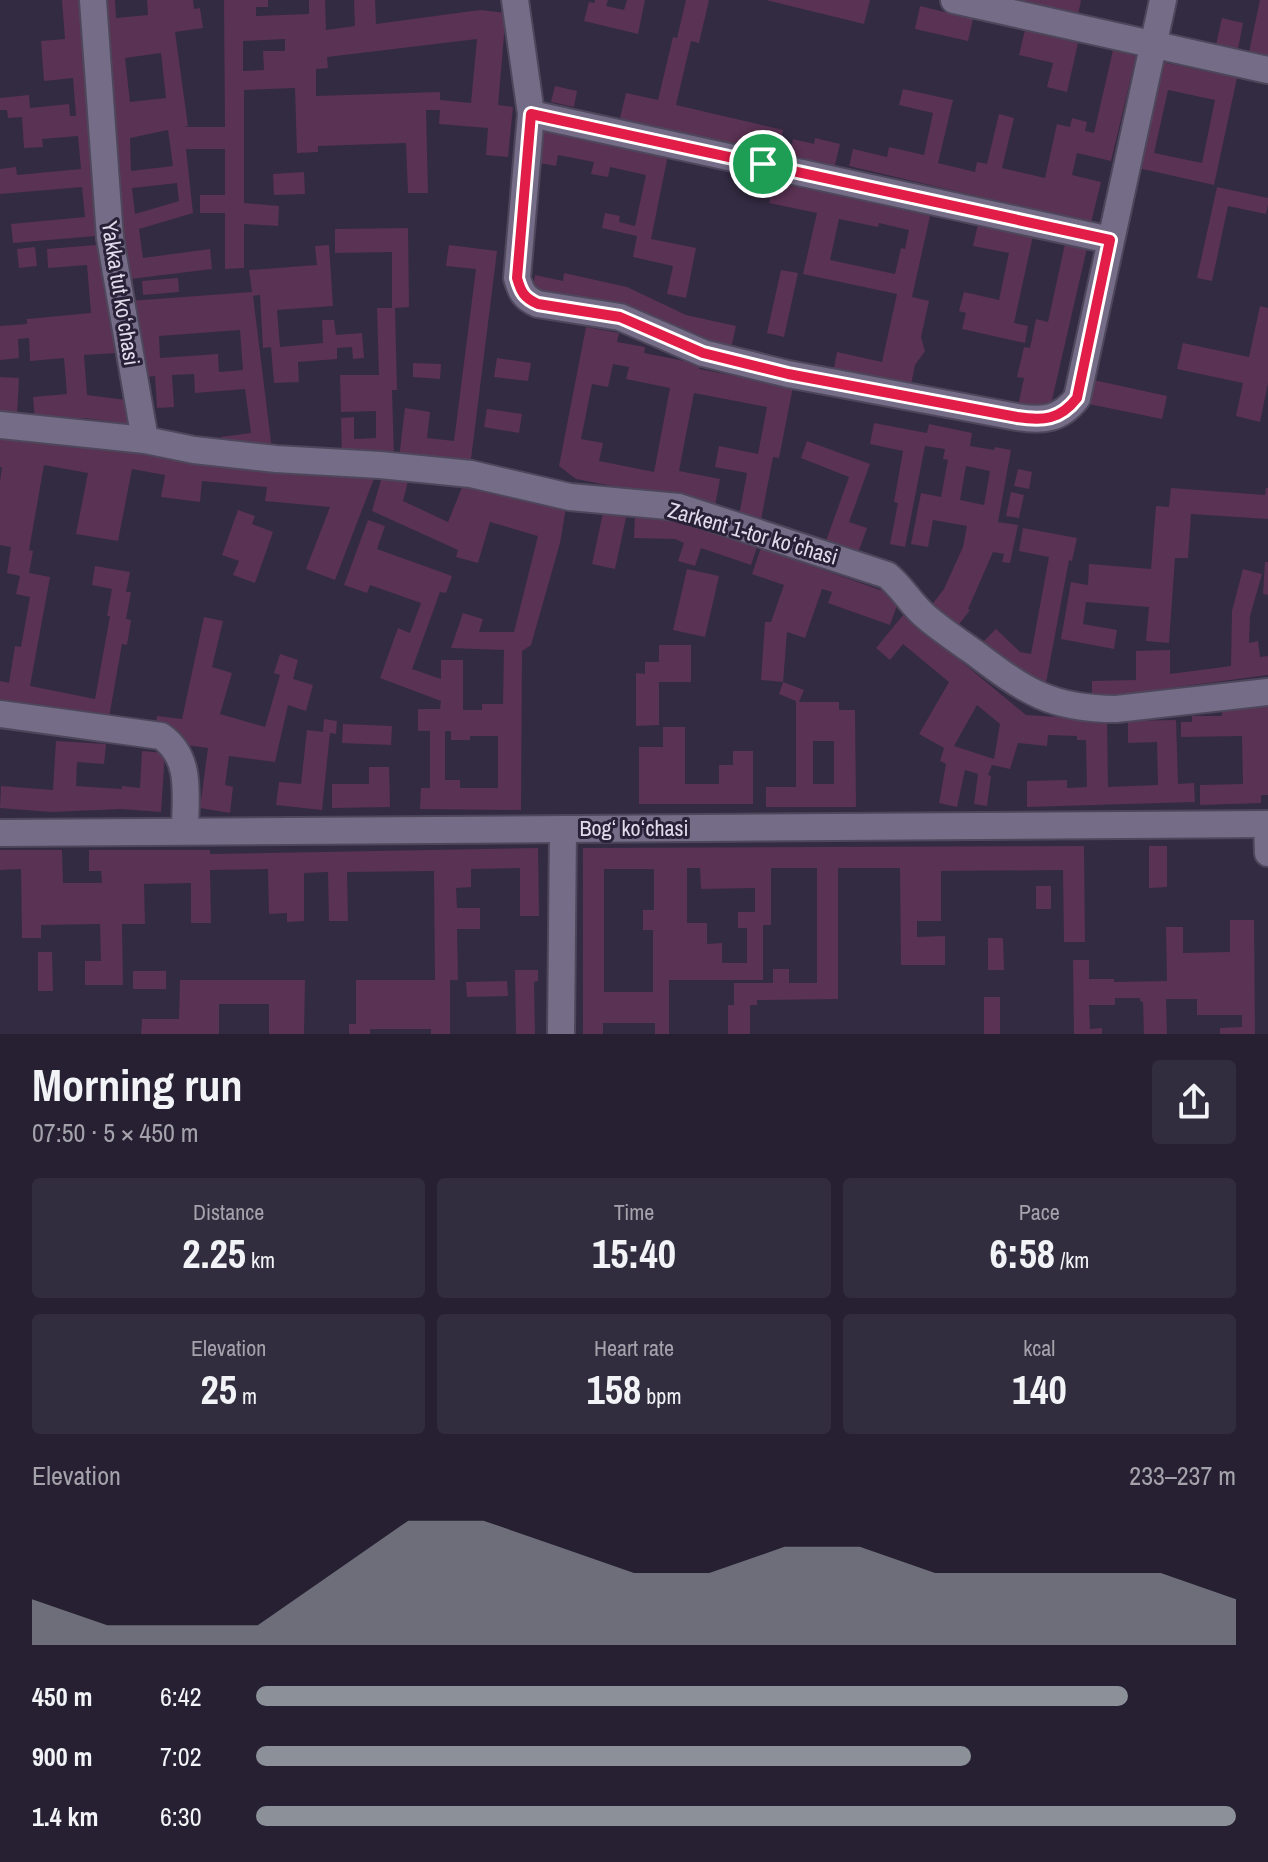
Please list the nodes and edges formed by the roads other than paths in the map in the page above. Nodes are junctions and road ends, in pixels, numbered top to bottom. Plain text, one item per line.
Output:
1 (93, 0) edge
2 (515, 0) edge
3 (954, 0) edge
4 (1163, 0) edge
5 (1153, 44) junction
6 (1268, 70) edge
7 (531, 114) junction
8 (1110, 240) junction
9 (0, 425) edge
10 (145, 440) junction
11 (1268, 692) edge
12 (0, 714) edge
13 (1268, 824) edge
14 (563, 829) junction
15 (185, 831) junction
16 (0, 833) edge
17 (1268, 853) edge
18 (561, 1034) edge

1 - 10 street, Yakka tut koʻchasi
2 - 7 street
3 - 5 street
4 - 5 street
5 - 6 street
5 - 8 street
7 - 8 street
7 - 8 street
9 - 10 street
10 - 11 street, Zarkent 1-tor koʻchasi
12 - 15 street
13 - 14 street, Bogʻ koʻchasi
13 - 17 street, Bogʻ koʻchasi
14 - 15 street, Bogʻ koʻchasi
14 - 18 street
15 - 16 street, Bogʻ koʻchasi

